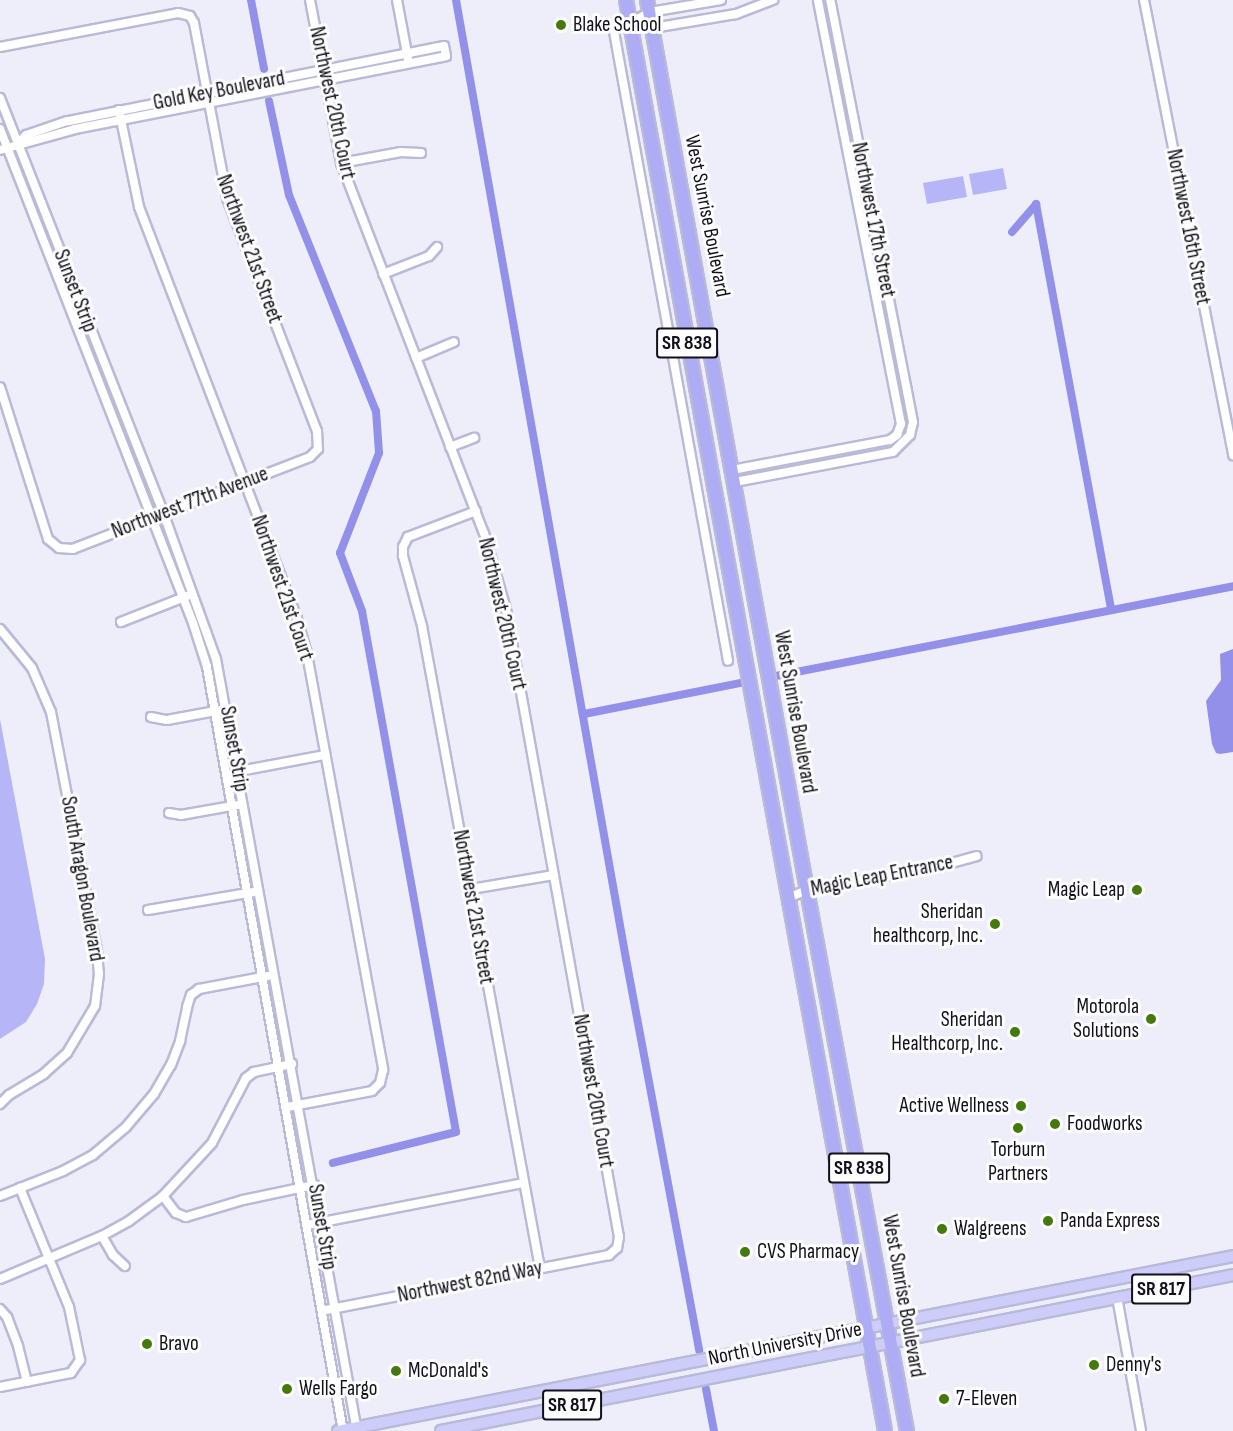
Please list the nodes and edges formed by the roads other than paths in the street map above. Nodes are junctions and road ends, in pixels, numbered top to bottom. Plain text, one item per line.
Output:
1 (310, 0) edge
2 (397, 0) edge
3 (626, 0) edge
4 (721, 0) edge
5 (773, 0) edge
6 (818, 0) edge
7 (830, 0) edge
8 (1144, 0) edge
9 (649, 6) edge
10 (630, 23) junction
11 (652, 28) junction
12 (0, 47) edge
13 (407, 54) junction
14 (408, 63) junction
15 (324, 76) junction
16 (0, 98) edge
17 (206, 98) junction
18 (119, 110) junction
19 (121, 120) junction
20 (0, 129) edge
21 (18, 144) junction
22 (4, 149) edge
23 (421, 153) dead end
24 (341, 164) junction
25 (436, 247) dead end
26 (383, 274) junction
27 (454, 342) dead end
28 (416, 358) junction
29 (0, 387) edge
30 (474, 438) dead end
31 (450, 447) junction
32 (318, 449) joint
33 (1233, 455) edge
34 (734, 476) junction
35 (695, 481) junction
36 (244, 482) junction
37 (714, 484) junction
38 (739, 507) junction
39 (476, 511) junction
40 (163, 512) junction
41 (152, 518) junction
42 (193, 594) junction
43 (183, 597) junction
44 (121, 622) dead end
45 (0, 628) edge
46 (728, 661) dead end
47 (227, 709) junction
48 (216, 710) junction
49 (151, 717) dead end
50 (325, 755) junction
51 (238, 771) junction
52 (227, 773) junction
53 (244, 804) junction
54 (233, 806) junction
55 (169, 813) dead end
56 (977, 856) dead end
57 (554, 875) junction
58 (471, 889) junction
59 (260, 890) junction
60 (807, 890) junction
61 (249, 892) junction
62 (788, 898) junction
63 (148, 910) dead end
64 (275, 975) junction
65 (264, 977) junction
66 (292, 1064) junction
67 (280, 1066) junction
68 (0, 1104) edge
69 (300, 1105) junction
70 (287, 1107) junction
71 (524, 1183) junction
72 (314, 1185) junction
73 (20, 1188) junction
74 (300, 1188) junction
75 (0, 1196) edge
76 (163, 1196) junction
77 (321, 1222) junction
78 (307, 1225) junction
79 (102, 1236) junction
80 (617, 1248) joint
81 (1233, 1256) edge
82 (49, 1258) junction
83 (125, 1266) dead end
84 (540, 1268) junction
85 (1233, 1275) edge
86 (1131, 1277) junction
87 (0, 1279) edge
88 (1110, 1280) junction
89 (1117, 1298) junction
90 (1088, 1304) junction
91 (336, 1308) junction
92 (0, 1309) edge
93 (322, 1311) junction
94 (888, 1324) junction
95 (867, 1329) junction
96 (892, 1343) junction
97 (870, 1348) junction
98 (27, 1382) junction
99 (0, 1387) edge
100 (357, 1429) edge
101 (341, 1431) edge
102 (441, 1431) edge
103 (885, 1431) edge
104 (907, 1431) edge
105 (1141, 1431) edge

1 - 15 street, Northwest 20th Court
2 - 13 street
3 - 10 highway, West Sunrise Boulevard / SR 838
4 - 9 street
5 - 11 street
6 - 34 street, Northwest 17th Street
7 - 34 street, Northwest 17th Street
8 - 33 street, Northwest 16th Street
9 - 10 street
9 - 11 highway, West Sunrise Boulevard / SR 838
10 - 11 street
10 - 35 street
10 - 37 highway, West Sunrise Boulevard / SR 838
11 - 34 highway, West Sunrise Boulevard / SR 838
12 - 17 street, Northwest 21st Street
13 - 14 street
13 - 14 street, Gold Key Boulevard
13 - 15 street, Gold Key Boulevard
14 - 15 street, Gold Key Boulevard
15 - 17 street, Gold Key Boulevard
15 - 24 street, Northwest 20th Court
16 - 21 street, Sunset Strip
17 - 18 street, Gold Key Boulevard
17 - 19 street, Gold Key Boulevard
17 - 32 street, Northwest 21st Street
18 - 19 street, Northwest 21st Court
18 - 21 street, Gold Key Boulevard
19 - 21 street, Gold Key Boulevard
19 - 36 street, Northwest 21st Court
20 - 22 street, Sunset Strip
21 - 22 street, Gold Key Boulevard
21 - 40 street, Sunset Strip
22 - 41 street, Sunset Strip
23 - 24 street
24 - 26 street, Northwest 20th Court
25 - 26 street
26 - 28 street, Northwest 20th Court
27 - 28 street
28 - 31 street, Northwest 20th Court
29 - 41 street, Northwest 77th Avenue
30 - 31 street
31 - 39 street, Northwest 20th Court
32 - 36 street, Northwest 77th Avenue
34 - 38 highway, West Sunrise Boulevard / SR 838
35 - 37 street
35 - 46 street
36 - 40 street, Northwest 77th Avenue
36 - 50 street, Northwest 21st Court
37 - 38 highway
37 - 62 highway, West Sunrise Boulevard / SR 838
38 - 60 highway, West Sunrise Boulevard / SR 838
39 - 57 street, Northwest 20th Court
39 - 58 street, Northwest 21st Street
40 - 41 street, Northwest 77th Avenue
40 - 42 street, Sunset Strip
41 - 43 street, Sunset Strip
42 - 43 street
42 - 47 street, Sunset Strip
43 - 44 street
43 - 48 street, Sunset Strip
45 - 68 street, South Aragon Boulevard
47 - 48 street
47 - 51 street, Sunset Strip
48 - 49 street
48 - 52 street, Sunset Strip
50 - 51 street
50 - 69 street, Northwest 21st Court
51 - 52 street
51 - 53 street, Sunset Strip
52 - 54 street, Sunset Strip
53 - 54 street
53 - 59 street, Sunset Strip
54 - 55 street
54 - 61 street, Sunset Strip
56 - 60 street, Magic Leap Entrance
57 - 58 street
57 - 80 street, Northwest 20th Court
58 - 71 street, Northwest 21st Street
59 - 61 street
59 - 64 street, Sunset Strip
60 - 62 street, Magic Leap Entrance
60 - 94 highway, West Sunrise Boulevard / SR 838
61 - 63 street
61 - 65 street, Sunset Strip
62 - 95 highway, West Sunrise Boulevard / SR 838
64 - 65 street
64 - 66 street, Sunset Strip
65 - 67 street, Sunset Strip
65 - 73 street
66 - 67 street
66 - 69 street, Sunset Strip
67 - 70 street, Sunset Strip
67 - 76 street
69 - 70 street
69 - 72 street, Sunset Strip
70 - 74 street, Sunset Strip
71 - 77 street
71 - 84 street, Northwest 21st Street
72 - 74 street
72 - 77 street, Sunset Strip
73 - 75 street
73 - 82 street
74 - 76 street
74 - 78 street, Sunset Strip
76 - 79 street
77 - 78 street
77 - 91 street, Sunset Strip
78 - 93 street, Sunset Strip
79 - 82 street
79 - 83 street
80 - 84 street, Northwest 82nd Way
81 - 86 main road, North University Drive / SR 817
82 - 87 street
82 - 98 street
84 - 91 street, Northwest 82nd Way
85 - 89 main road, North University Drive / SR 817
86 - 88 main road, North University Drive / SR 817
86 - 89 main road
88 - 90 main road
88 - 94 main road, North University Drive / SR 817
89 - 90 main road, North University Drive / SR 817
89 - 105 street
90 - 96 main road, North University Drive / SR 817
91 - 93 street, Northwest 82nd Way
91 - 100 street, Sunset Strip
92 - 98 street
93 - 101 street, Sunset Strip
94 - 95 main road, North University Drive / SR 817
94 - 96 highway, West Sunrise Boulevard / SR 838
95 - 97 highway, West Sunrise Boulevard / SR 838
95 - 100 main road, North University Drive / SR 817
96 - 97 main road, North University Drive / SR 817
96 - 104 highway, West Sunrise Boulevard
97 - 102 main road, North University Drive / SR 817
97 - 103 highway, West Sunrise Boulevard
98 - 99 street
100 - 101 main road, North University Drive / SR 817

